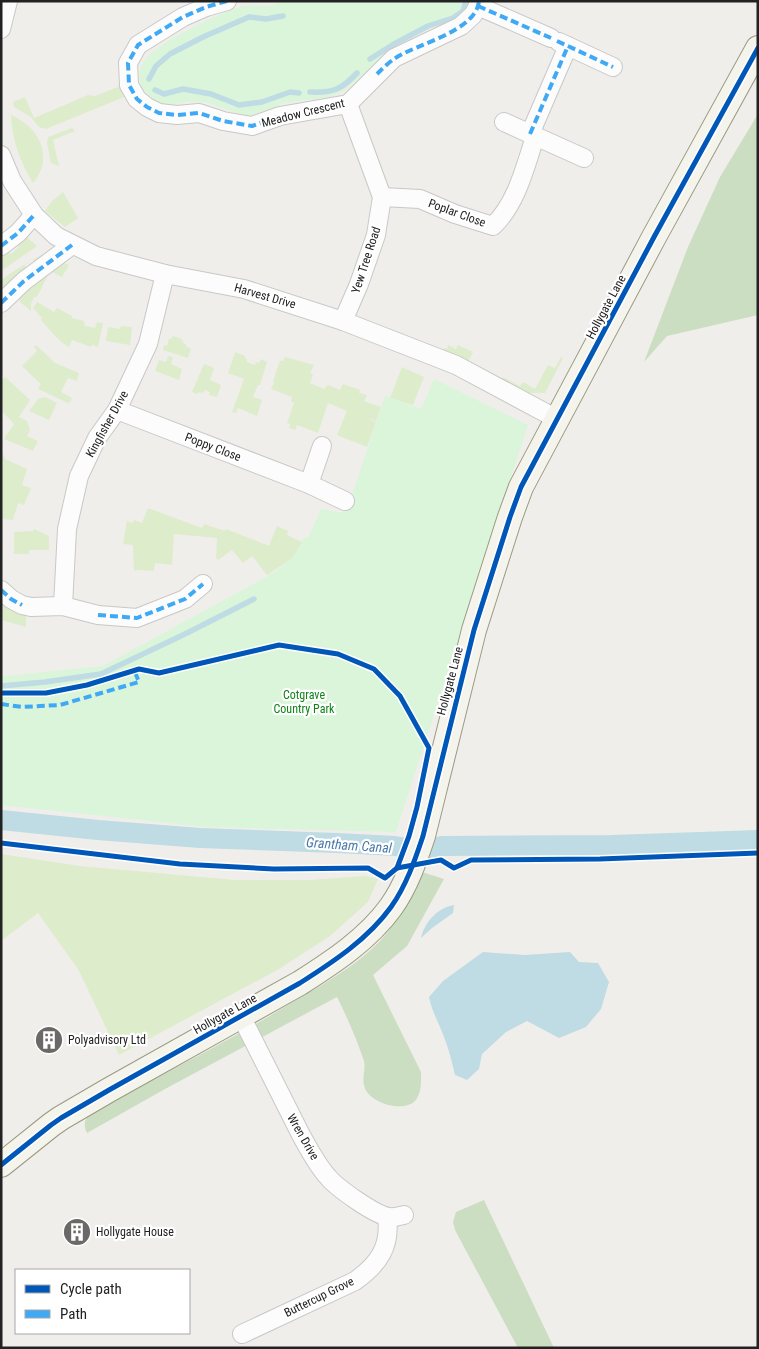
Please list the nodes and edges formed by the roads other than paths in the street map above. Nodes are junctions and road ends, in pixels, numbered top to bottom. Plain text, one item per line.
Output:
1 (8, 1) edge
2 (227, 1) edge
3 (478, 3) edge
4 (1, 29) edge
5 (559, 42) junction
6 (758, 48) edge
7 (613, 67) dead end
8 (348, 104) junction
9 (504, 122) dead end
10 (533, 135) junction
11 (1, 155) edge
12 (584, 158) dead end
13 (382, 197) junction
14 (34, 215) junction
15 (72, 244) junction
16 (1, 246) edge
17 (165, 274) junction
18 (1, 303) edge
19 (343, 321) junction
20 (118, 410) junction
21 (557, 419) junction
22 (322, 446) dead end
23 (309, 484) junction
24 (345, 500) dead end
25 (203, 584) dead end
26 (1, 590) edge
27 (63, 606) junction
28 (241, 1016) junction
29 (1, 1165) edge
30 (395, 1216) joint
31 (242, 1334) dead end

1 - 4 street
2 - 8 street, Meadow Crescent
3 - 5 street, Meadow Crescent
3 - 8 street, Meadow Crescent
5 - 7 street
5 - 10 street, Poplar Close
6 - 21 street, Hollygate Lane
8 - 13 street
9 - 10 street
10 - 12 street
10 - 13 street, Poplar Close
11 - 14 street, Harvest Drive
13 - 19 street, Yew Tree Road
14 - 15 street, Harvest Drive
14 - 16 street
15 - 17 street, Harvest Drive
15 - 18 street
17 - 19 street, Harvest Drive
17 - 20 street, Kingfisher Drive
19 - 21 street, Harvest Drive
20 - 23 street, Poppy Close
20 - 27 street, Kingfisher Drive
21 - 28 street, Hollygate Lane
22 - 23 street
23 - 24 street, Poppy Close
25 - 27 street
26 - 27 street
28 - 29 street, Hollygate Lane
28 - 30 street, Wren Drive
30 - 31 street, Buttercup Grove

